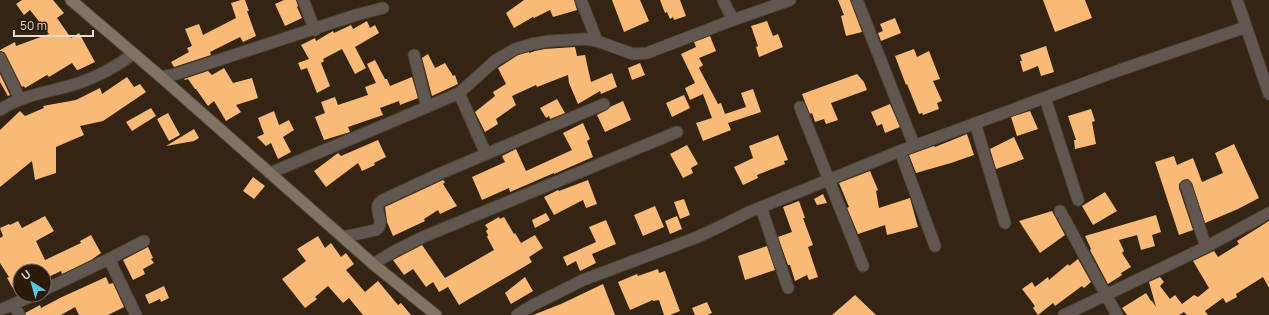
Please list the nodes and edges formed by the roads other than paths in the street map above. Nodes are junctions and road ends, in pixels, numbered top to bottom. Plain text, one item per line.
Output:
1 (71, 0) edge
2 (302, 0) edge
3 (581, 0) edge
4 (723, 0) edge
5 (790, 0) edge
6 (857, 0) edge
7 (1237, 0) edge
8 (383, 8) dead end
9 (733, 20) junction
10 (314, 30) junction
11 (1239, 30) junction
12 (598, 41) junction
13 (133, 54) junction
14 (414, 55) dead end
15 (0, 58) edge
16 (161, 77) junction
17 (458, 93) junction
18 (1269, 94) edge
19 (1044, 98) junction
20 (19, 99) junction
21 (604, 104) dead end
22 (800, 107) dead end
23 (427, 108) junction
24 (0, 110) edge
25 (975, 123) junction
26 (677, 132) dead end
27 (914, 145) junction
28 (900, 151) junction
29 (486, 154) junction
30 (270, 173) junction
31 (829, 180) junction
32 (1186, 186) dead end
33 (1078, 200) dead end
34 (761, 207) junction
35 (1060, 211) dead end
36 (1269, 213) edge
37 (1005, 223) dead end
38 (343, 237) junction
39 (144, 241) dead end
40 (935, 246) dead end
41 (1206, 247) junction
42 (109, 259) junction
43 (373, 264) junction
44 (863, 266) dead end
45 (52, 286) edge
46 (788, 288) dead end
47 (1106, 294) junction
48 (14, 304) joint
49 (0, 310) edge
50 (19, 315) edge
51 (136, 315) edge
52 (436, 315) edge
53 (517, 315) edge
54 (1064, 315) edge
55 (1117, 315) edge

1 - 13 main road
2 - 10 street
3 - 12 street
4 - 9 street
5 - 9 street
6 - 27 street
7 - 11 street
8 - 10 street
9 - 12 street
10 - 16 street
11 - 18 street
11 - 19 street
12 - 17 street
13 - 16 main road
13 - 20 street
14 - 23 street
15 - 20 street
16 - 30 main road
17 - 23 street
17 - 29 street
19 - 25 street
19 - 33 street
20 - 24 street
21 - 29 street
22 - 31 street
23 - 30 street
25 - 27 street
25 - 37 street
26 - 43 street
27 - 28 street
28 - 31 street
28 - 40 street
29 - 38 street
30 - 38 main road
31 - 34 street
31 - 44 street
32 - 41 street
34 - 46 street
34 - 53 street
35 - 47 street
36 - 41 street
38 - 43 main road
39 - 42 street
41 - 47 street
42 - 45 street
42 - 51 street
43 - 52 main road
47 - 54 street
47 - 55 street
48 - 49 street
48 - 50 street

